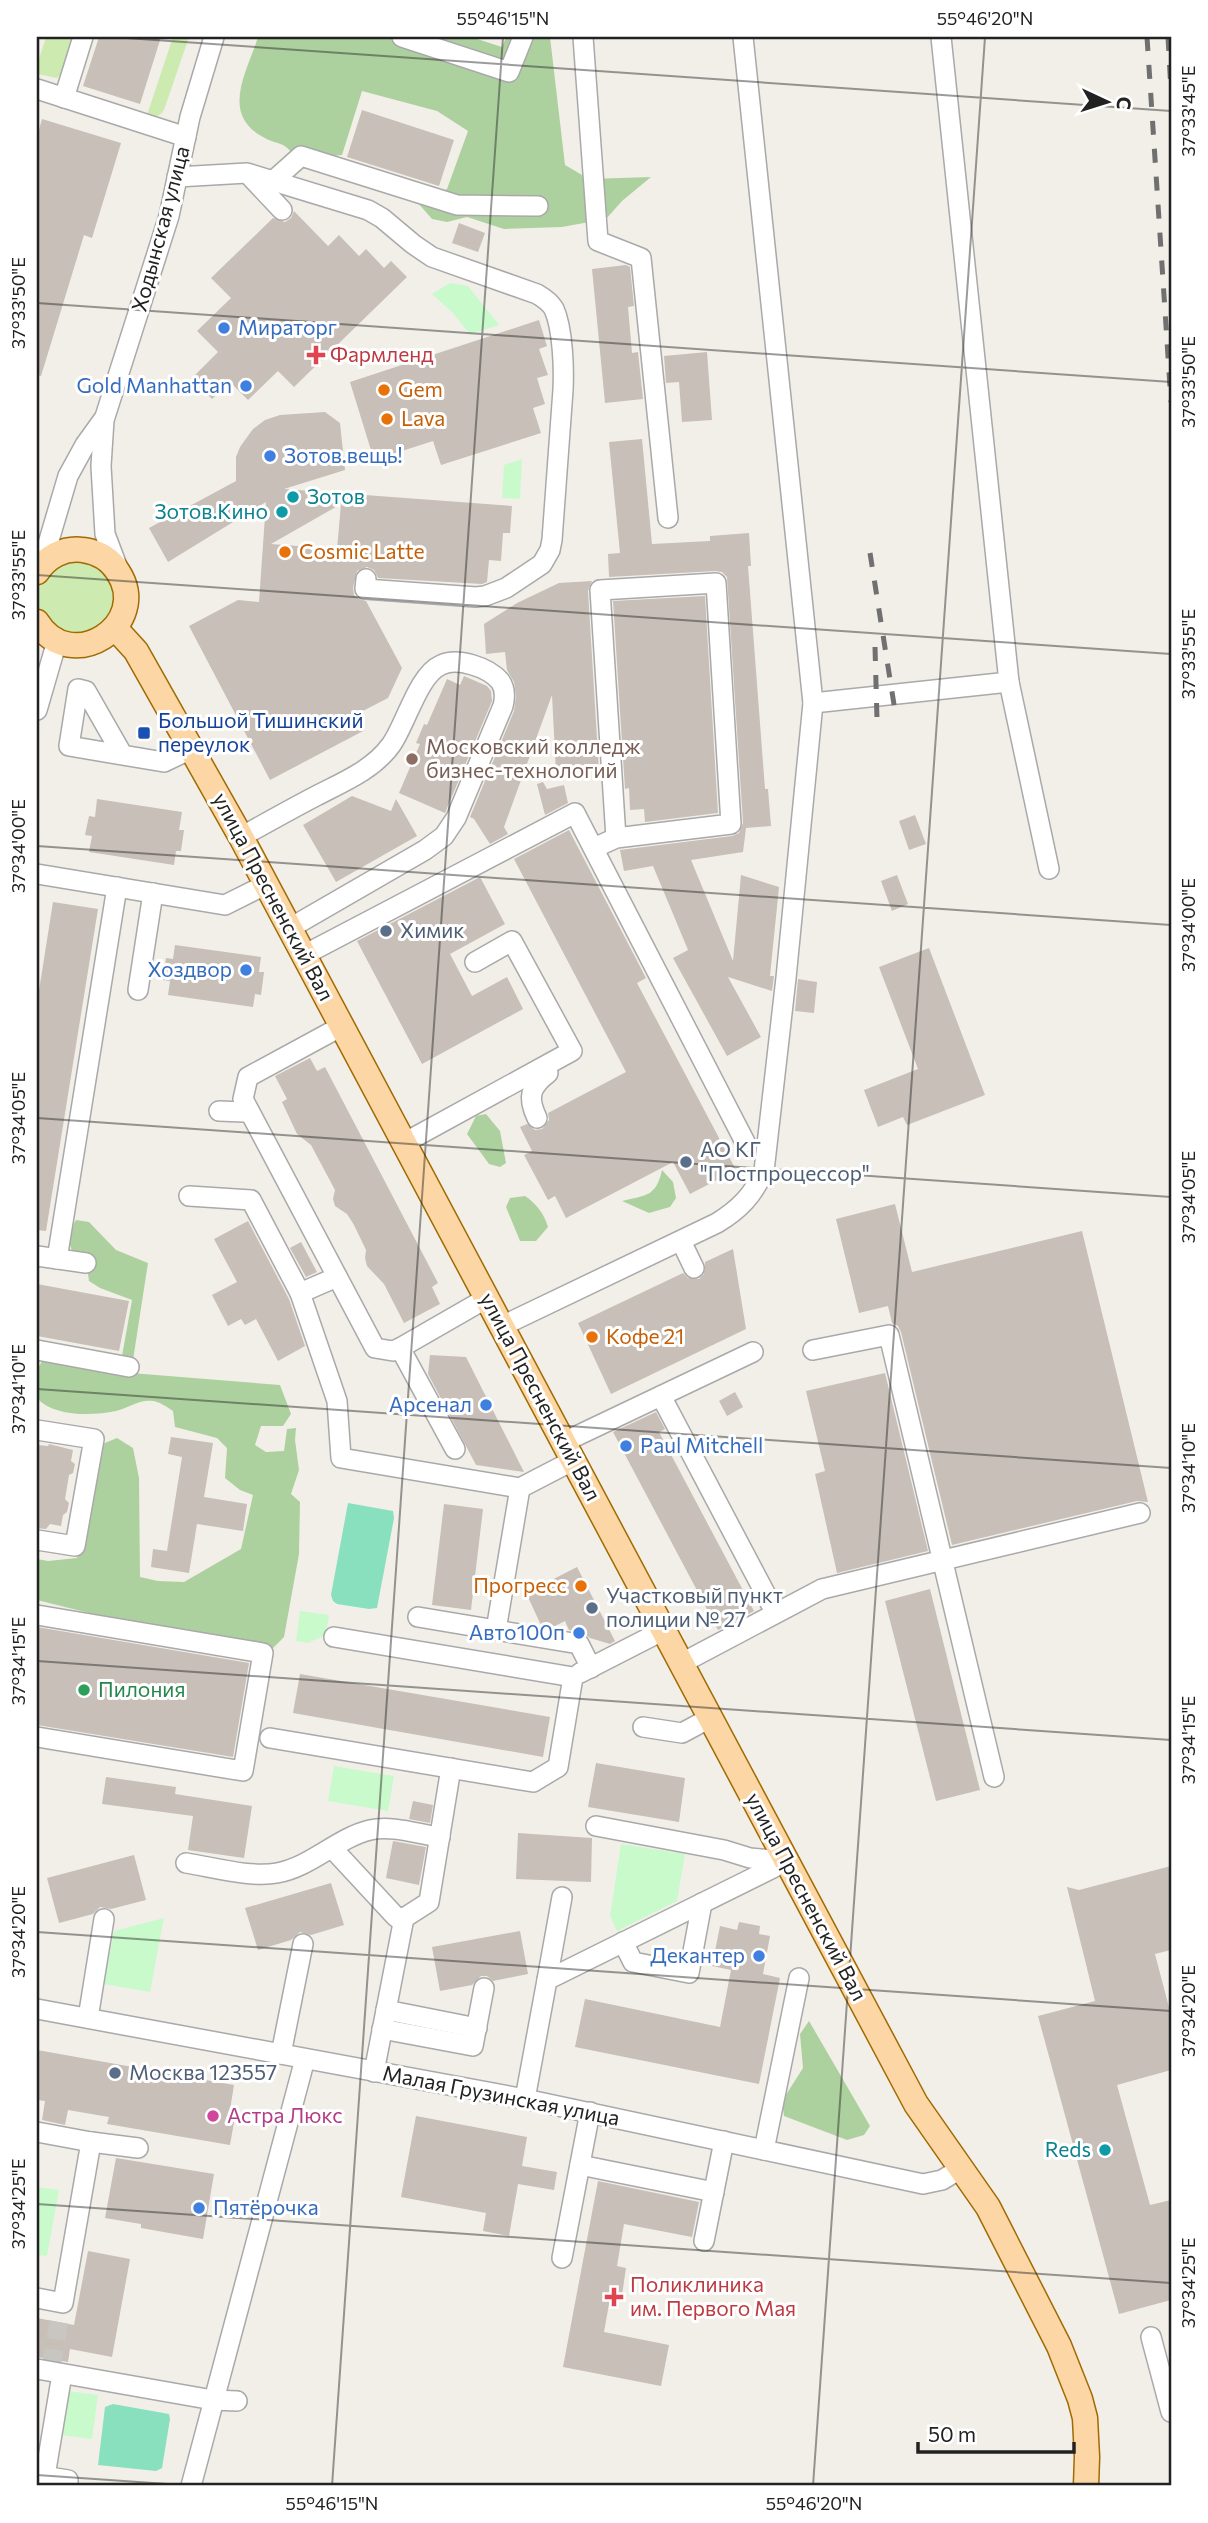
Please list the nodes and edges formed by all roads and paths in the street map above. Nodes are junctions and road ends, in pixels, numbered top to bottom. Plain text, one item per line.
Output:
1 (83, 37) edge
2 (214, 37) edge
3 (402, 37) edge
4 (523, 37) edge
5 (583, 37) edge
6 (743, 37) edge
7 (941, 37) edge
8 (37, 89) edge
9 (64, 98) junction
10 (186, 137) junction
11 (247, 173) junction
12 (177, 177) junction
13 (273, 181) junction
14 (538, 205) dead end
15 (282, 210) dead end
16 (104, 419) junction
17 (668, 518) dead end
18 (40, 568) edge
19 (120, 575) junction
20 (366, 579) dead end
21 (37, 622) edge
22 (115, 628) junction
23 (57, 641) junction
24 (1009, 682) junction
25 (813, 703) junction
26 (37, 710) edge
27 (193, 748) junction
28 (122, 754) dead end
29 (241, 837) junction
30 (616, 838) junction
31 (594, 848) junction
32 (1049, 869) dead end
33 (37, 874) edge
34 (267, 884) junction
35 (117, 887) junction
36 (153, 893) junction
37 (290, 928) junction
38 (304, 955) junction
39 (475, 962) dead end
40 (138, 990) dead end
41 (342, 1026) junction
42 (544, 1066) junction
43 (248, 1110) junction
44 (219, 1111) dead end
45 (537, 1118) dead end
46 (745, 1142) dead end
47 (404, 1143) junction
48 (189, 1196) dead end
49 (681, 1241) junction
50 (37, 1256) edge
51 (57, 1259) junction
52 (86, 1263) dead end
53 (694, 1268) dead end
54 (337, 1277) junction
55 (300, 1293) junction
56 (487, 1298) junction
57 (502, 1326) junction
58 (400, 1348) junction
59 (37, 1350) edge
60 (813, 1350) dead end
61 (753, 1352) dead end
62 (129, 1367) dead end
63 (661, 1396) junction
64 (37, 1430) edge
65 (455, 1449) dead end
66 (569, 1451) junction
67 (520, 1488) junction
68 (1140, 1513) dead end
69 (37, 1540) edge
70 (942, 1560) junction
71 (775, 1612) junction
72 (37, 1615) edge
73 (418, 1617) dead end
74 (496, 1630) junction
75 (664, 1630) junction
76 (334, 1637) dead end
77 (682, 1663) junction
78 (591, 1668) junction
79 (573, 1677) junction
80 (710, 1718) junction
81 (643, 1727) dead end
82 (37, 1737) edge
83 (270, 1738) dead end
84 (451, 1769) junction
85 (994, 1777) dead end
86 (596, 1826) dead end
87 (440, 1837) junction
88 (332, 1849) junction
89 (787, 1861) junction
90 (186, 1863) dead end
91 (562, 1897) dead end
92 (702, 1903) junction
93 (404, 1918) junction
94 (104, 1919) dead end
95 (623, 1942) junction
96 (303, 1944) dead end
97 (799, 1979) dead end
98 (547, 1980) junction
99 (484, 1988) dead end
100 (37, 2009) edge
101 (88, 2018) junction
102 (384, 2019) junction
103 (281, 2054) junction
104 (305, 2059) junction
105 (374, 2071) junction
106 (525, 2099) junction
107 (590, 2112) junction
108 (37, 2133) edge
109 (724, 2141) junction
110 (91, 2142) junction
111 (138, 2148) dead end
112 (764, 2150) junction
113 (580, 2165) junction
114 (960, 2169) junction
115 (714, 2192) junction
116 (704, 2241) dead end
117 (562, 2258) dead end
118 (37, 2298) edge
119 (1151, 2337) dead end
120 (50, 2371) edge
121 (213, 2400) junction
122 (237, 2401) dead end
123 (1171, 2412) edge
124 (41, 2475) edge
125 (68, 2486) edge
126 (191, 2486) edge
127 (1086, 2486) edge

1 - 9 street
2 - 10 street, Ходынская улица
3 - 4 street
5 - 17 street
6 - 25 street
7 - 24 street
8 - 9 street
9 - 10 street
10 - 12 street, Ходынская улица
11 - 12 street
11 - 13 street
11 - 15 street
12 - 16 street, Ходынская улица
13 - 14 street
13 - 20 street
16 - 18 street, Ходынская улица
16 - 19 street, Ходынская улица
18 - 19 main road
19 - 22 main road
21 - 23 main road
22 - 23 main road
22 - 27 main road, улица Пресненский Вал
23 - 26 street
24 - 25 street
24 - 32 street
25 - 49 street
27 - 28 street
27 - 29 main road, улица Пресненский Вал
29 - 34 main road, улица Пресненский Вал
29 - 37 street
30 - 30 street
30 - 31 street
31 - 38 street
31 - 46 street
33 - 35 street
34 - 36 street
34 - 37 main road, улица Пресненский Вал
35 - 36 street
35 - 51 street
36 - 40 street
37 - 38 main road, улица Пресненский Вал
38 - 41 main road, улица Пресненский Вал
39 - 42 street
41 - 43 street
41 - 47 main road, улица Пресненский Вал
42 - 45 street
42 - 47 street
43 - 44 street
43 - 54 street
47 - 56 main road, улица Пресненский Вал
48 - 55 street
49 - 53 street
49 - 57 street
50 - 51 street
51 - 52 street
54 - 55 street
54 - 58 street
55 - 67 street
56 - 57 main road, улица Пресненский Вал
56 - 58 street
57 - 66 main road, улица Пресненский Вал
58 - 65 street
59 - 62 street
60 - 70 street
61 - 63 street
63 - 66 street
63 - 71 street
64 - 69 street
66 - 67 street
66 - 75 main road, улица Пресненский Вал
67 - 74 street
68 - 70 street
70 - 71 street
70 - 85 street
71 - 77 street
72 - 82 street
73 - 74 street
74 - 78 street
75 - 77 main road, улица Пресненский Вал
75 - 78 street
76 - 79 street
77 - 80 main road, улица Пресненский Вал
78 - 79 street
79 - 84 street
80 - 81 street
80 - 89 main road, улица Пресненский Вал
83 - 84 street
84 - 87 street
86 - 89 street
87 - 88 street
87 - 93 street
88 - 90 street
88 - 93 street
89 - 92 street
89 - 114 main road, улица Пресненский Вал
91 - 98 street
92 - 95 street
92 - 95 street
93 - 102 street
94 - 101 street
95 - 98 street
96 - 103 street
97 - 112 street
98 - 106 street
99 - 102 street
100 - 101 street, Малая Грузинская улица
101 - 103 street, Малая Грузинская улица
102 - 105 street
103 - 104 street, Малая Грузинская улица
104 - 105 street, Малая Грузинская улица
104 - 121 street
105 - 106 street, Малая Грузинская улица
106 - 107 street, Малая Грузинская улица
107 - 109 street, Малая Грузинская улица
107 - 113 street
108 - 110 street
109 - 112 street, Малая Грузинская улица
109 - 115 street
110 - 111 street
110 - 118 street
112 - 114 street, Малая Грузинская улица
113 - 115 street
113 - 117 street
114 - 127 main road, улица Пресненский Вал
115 - 116 street
119 - 123 street
120 - 121 street
120 - 124 street
121 - 122 street
121 - 126 street
124 - 125 street

